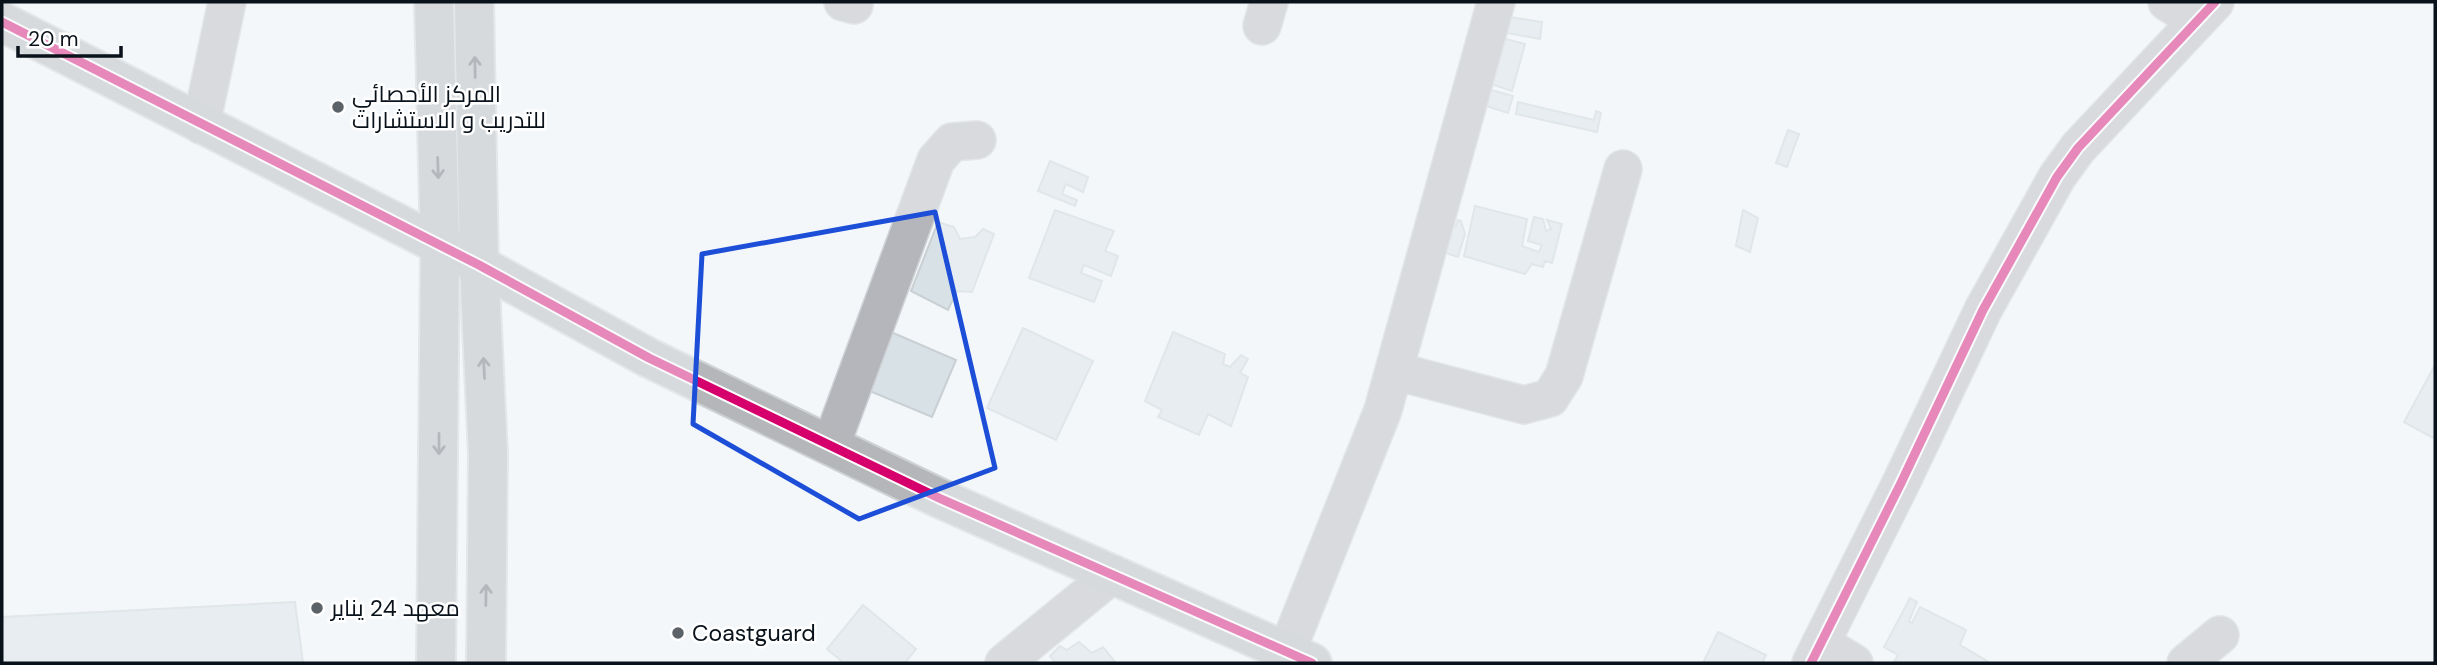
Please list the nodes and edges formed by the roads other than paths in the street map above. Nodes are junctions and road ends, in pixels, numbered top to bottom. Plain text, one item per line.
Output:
1 (227, 2) edge
2 (434, 2) edge
3 (474, 2) edge
4 (1496, 2) edge
5 (2193, 8) edge
6 (2, 22) edge
7 (201, 125) junction
8 (976, 140) dead end
9 (1623, 169) dead end
10 (440, 247) junction
11 (479, 265) junction
12 (1395, 371) junction
13 (831, 445) junction
14 (1113, 573) junction
15 (2220, 635) dead end
16 (1816, 653) edge
17 (1300, 657) edge
18 (436, 663) edge
19 (486, 663) edge
20 (1004, 663) edge
21 (1854, 663) edge
22 (2186, 663) edge

1 - 7 street
2 -> 10 street
11 -> 3 street
4 - 12 street
5 - 16 street
6 - 7 street
7 - 10 street
8 - 13 street
9 - 12 street
10 - 11 street
10 -> 18 street
11 - 13 street
19 -> 11 street
12 - 17 street
13 - 14 street
14 - 17 street
14 - 20 street
15 - 22 street
16 - 21 street

